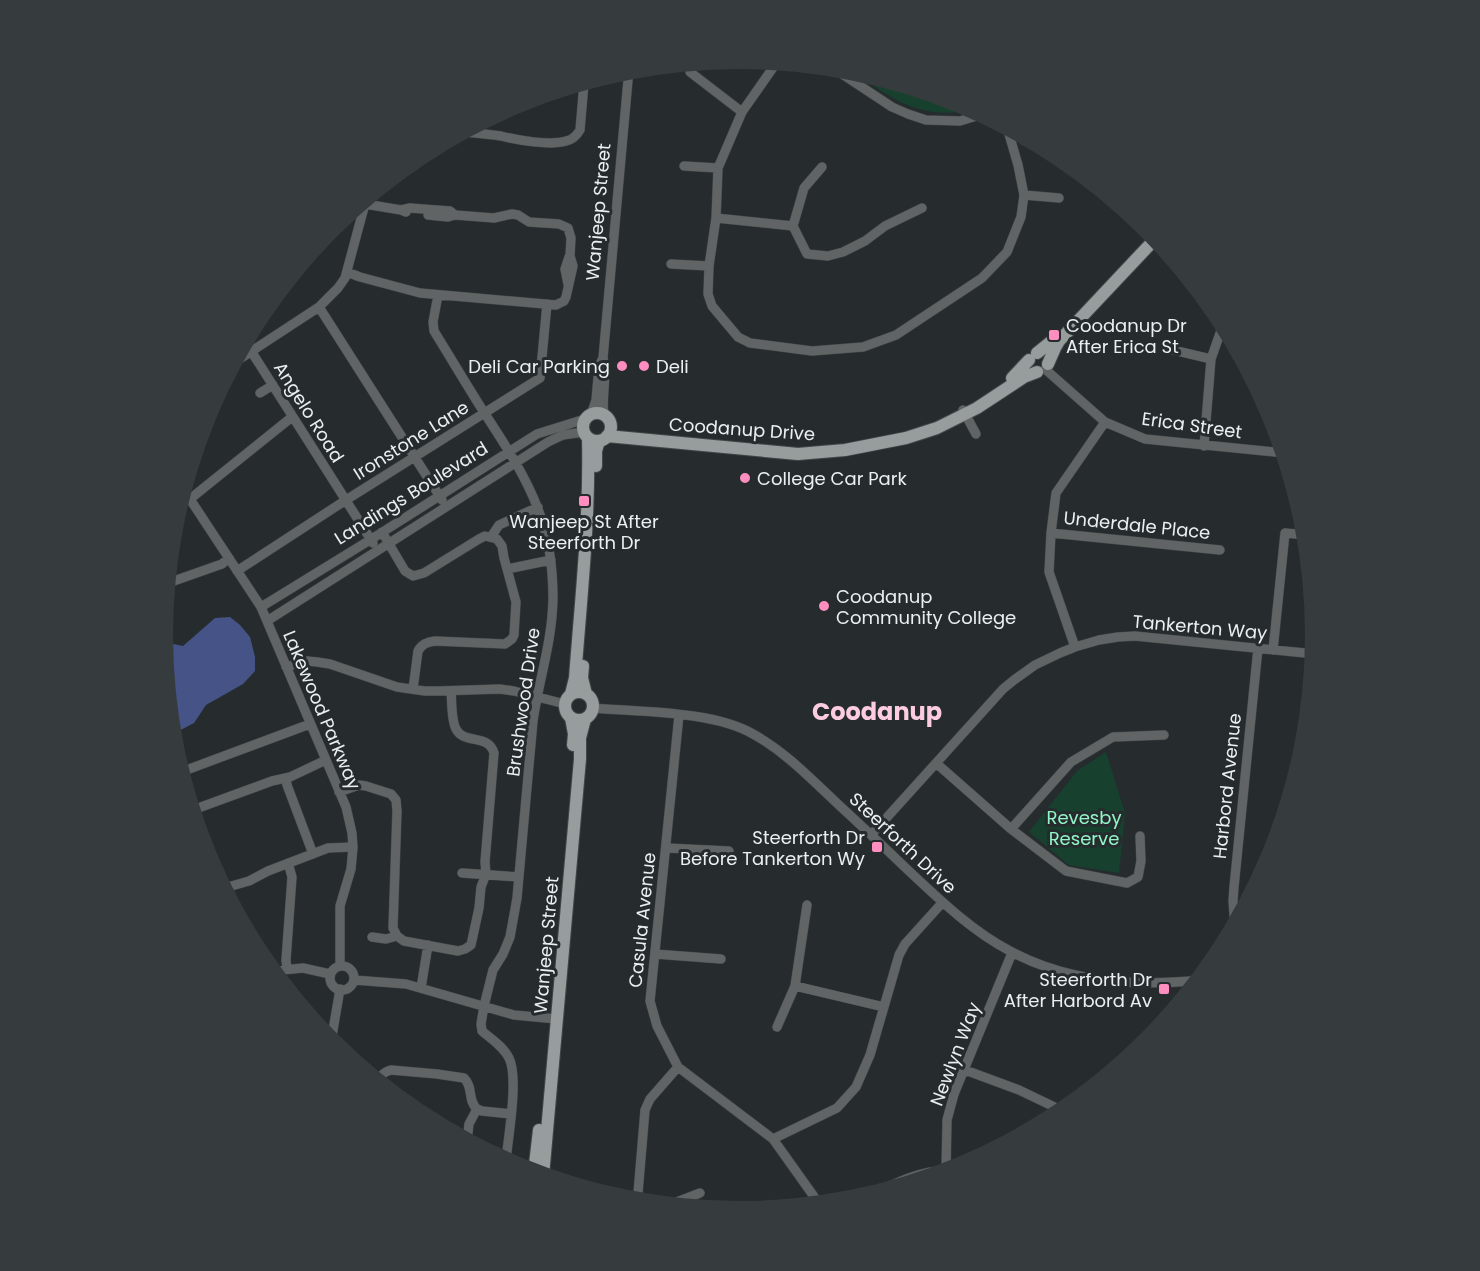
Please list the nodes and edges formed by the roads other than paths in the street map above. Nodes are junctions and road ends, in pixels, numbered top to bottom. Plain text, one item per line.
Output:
1 (772, 70) edge
2 (690, 72) dead end
3 (628, 80) edge
4 (851, 80) edge
5 (583, 91) edge
6 (742, 112) junction
7 (970, 118) edge
8 (477, 133) edge
9 (1010, 138) edge
10 (684, 166) dead end
11 (822, 167) dead end
12 (718, 168) junction
13 (1024, 195) junction
14 (1059, 198) dead end
15 (374, 203) edge
16 (922, 208) dead end
17 (363, 213) edge
18 (716, 218) junction
19 (793, 226) junction
20 (1146, 241) edge
21 (1150, 245) edge
22 (671, 264) dead end
23 (709, 266) junction
24 (346, 272) junction
25 (438, 295) junction
26 (547, 304) junction
27 (319, 307) junction
28 (1220, 334) edge
29 (1173, 350) dead end
30 (251, 351) joint
31 (1033, 357) junction
32 (1211, 359) junction
33 (1043, 368) junction
34 (273, 386) junction
35 (260, 393) dead end
36 (964, 412) junction
37 (484, 413) junction
38 (593, 416) junction
39 (292, 417) junction
40 (1105, 422) junction
41 (976, 434) dead end
42 (598, 435) junction
43 (1204, 446) junction
44 (508, 451) junction
45 (1276, 452) edge
46 (414, 457) junction
47 (515, 463) junction
48 (439, 496) junction
49 (190, 499) joint
50 (346, 500) junction
51 (446, 507) junction
52 (538, 507) junction
53 (382, 532) junction
54 (1051, 533) junction
55 (1297, 534) edge
56 (492, 537) junction
57 (370, 540) junction
58 (389, 543) junction
59 (1220, 550) dead end
60 (377, 551) junction
61 (229, 558) junction
62 (550, 560) junction
63 (507, 569) junction
64 (237, 571) junction
65 (176, 580) edge
66 (261, 607) junction
67 (267, 621) junction
68 (1075, 647) junction
69 (1258, 648) junction
70 (1273, 650) junction
71 (1306, 653) edge
72 (286, 666) junction
73 (413, 690) junction
74 (451, 691) junction
75 (586, 694) junction
76 (537, 697) junction
77 (568, 699) junction
78 (589, 713) junction
79 (679, 715) junction
80 (571, 718) junction
81 (310, 724) junction
82 (1164, 735) dead end
83 (326, 760) junction
84 (936, 763) junction
85 (190, 769) edge
86 (286, 778) junction
87 (339, 792) junction
88 (201, 807) edge
89 (1011, 829) junction
90 (871, 835) junction
91 (1140, 836) dead end
92 (353, 847) junction
93 (667, 848) junction
94 (729, 851) dead end
95 (313, 854) junction
96 (288, 863) junction
97 (462, 873) dead end
98 (486, 874) junction
99 (519, 877) junction
100 (232, 886) edge
101 (942, 903) junction
102 (807, 904) dead end
103 (1234, 913) edge
104 (398, 936) junction
105 (372, 938) dead end
106 (428, 945) junction
107 (1012, 953) junction
108 (656, 954) junction
109 (721, 959) dead end
110 (340, 966) junction
111 (287, 969) junction
112 (283, 970) edge
113 (330, 974) junction
114 (354, 980) junction
115 (1188, 981) edge
116 (795, 986) junction
117 (421, 988) junction
118 (340, 990) junction
119 (484, 1006) junction
120 (884, 1007) junction
121 (554, 1019) junction
122 (777, 1027) dead end
123 (333, 1030) edge
124 (678, 1067) junction
125 (965, 1070) junction
126 (382, 1074) edge
127 (1055, 1107) edge
128 (477, 1109) junction
129 (510, 1114) junction
130 (468, 1132) edge
131 (773, 1139) junction
132 (507, 1152) edge
133 (948, 1162) edge
134 (535, 1164) edge
135 (544, 1167) edge
136 (638, 1192) edge
137 (700, 1193) dead end
138 (814, 1197) edge
139 (685, 1199) edge

1 - 6 street
2 - 6 street
3 - 38 street, Wanjeep Street
4 - 7 street
5 - 8 street
6 - 12 street
9 - 13 street
10 - 12 street
11 - 19 street
12 - 18 street
13 - 14 street
13 - 23 street
15 - 26 street
16 - 19 street
17 - 24 street
18 - 19 street
18 - 23 street
20 - 31 main road, Coodanup Drive
21 - 33 main road
22 - 23 street
24 - 25 street
24 - 27 street
25 - 26 street
25 - 37 street, Brushwood Drive
26 - 37 street, Ironstone Lane
27 - 30 street
27 - 46 street
28 - 32 street
29 - 32 street
30 - 34 street, Angelo Road
31 - 33 main road
31 - 33 main road
31 - 36 main road, Coodanup Drive
32 - 43 street
33 - 36 main road, Coodanup Drive
33 - 40 street, Erica Street
34 - 35 street
34 - 39 street, Angelo Road
36 - 41 street
36 - 42 main road, Coodanup Drive
37 - 44 street, Brushwood Drive
37 - 46 street, Ironstone Lane
38 - 42 main road
38 - 42 main road
38 - 44 street, Landings Boulevard
39 - 49 street
39 - 50 street, Angelo Road
40 - 43 street, Erica Street
40 - 54 street
42 - 47 street, Landings Boulevard
42 - 75 main road
42 - 77 main road
43 - 45 street, Erica Street
44 - 47 street, Brushwood Drive
44 - 48 street, Landings Boulevard
46 - 48 street
46 - 50 street, Ironstone Lane
47 - 51 street, Landings Boulevard
47 - 52 street, Brushwood Drive
48 - 51 street
48 - 53 street, Landings Boulevard
49 - 61 street, Lakewood Parkway
50 - 57 street, Angelo Road
50 - 64 street, Ironstone Lane
51 - 58 street, Landings Boulevard
52 - 56 street
52 - 62 street, Brushwood Drive
53 - 57 street, Landings Boulevard
53 - 58 street
54 - 59 street, Underdale Place
54 - 68 street
55 - 70 street
56 - 58 street
56 - 63 street
57 - 60 street, Angelo Road
57 - 66 street, Landings Boulevard
58 - 60 street, Landings Boulevard
60 - 67 street, Landings Boulevard
61 - 64 street, Lakewood Parkway
61 - 65 street
62 - 63 street
62 - 76 street, Brushwood Drive
63 - 73 street
64 - 66 street, Lakewood Parkway
66 - 67 street, Lakewood Parkway
67 - 72 street, Lakewood Parkway
68 - 69 street, Tankerton Way
68 - 84 street, Tankerton Way
69 - 70 street, Tankerton Way
69 - 103 street, Harbord Avenue
70 - 71 street, Tankerton Way
72 - 73 street
72 - 81 street, Lakewood Parkway
73 - 74 street
74 - 76 street
74 - 98 street
75 - 77 main road
75 - 78 main road
76 - 77 street
76 - 99 street, Brushwood Drive
77 - 80 main road
78 - 79 street, Steerforth Drive
78 - 80 main road
78 - 121 main road, Wanjeep Street
79 - 90 street, Steerforth Drive
79 - 93 street, Casula Avenue
80 - 121 main road, Wanjeep Street
81 - 83 street, Lakewood Parkway
81 - 85 street
82 - 89 street
83 - 86 street
83 - 87 street, Lakewood Parkway
84 - 89 street
84 - 90 street, Tankerton Way
86 - 88 street
86 - 95 street
87 - 92 street, Lakewood Parkway
87 - 104 street
89 - 91 street
90 - 101 street, Steerforth Drive
92 - 95 street
92 - 110 street, Lakewood Parkway
93 - 94 street
93 - 108 street, Casula Avenue
95 - 96 street
96 - 100 street
96 - 111 street
97 - 98 street
98 - 99 street
98 - 106 street
99 - 119 street, Brushwood Drive
101 - 107 street, Steerforth Drive
101 - 120 street
102 - 116 street
104 - 105 street
104 - 106 street
106 - 117 street
107 - 115 street, Steerforth Drive
107 - 125 street, Newlyn Way
108 - 109 street
108 - 124 street, Casula Avenue
110 - 113 street
110 - 114 street
111 - 112 street
111 - 113 street
113 - 118 street
114 - 117 street
114 - 118 street
116 - 120 street
116 - 122 street
117 - 119 street
118 - 123 street
119 - 121 street
119 - 129 street, Brushwood Drive
120 - 131 street
121 - 134 main road, Wanjeep Street
121 - 135 main road, Wanjeep Street
124 - 131 street, Casula Avenue
124 - 136 street
125 - 127 street
125 - 133 street, Newlyn Way
126 - 128 street
128 - 129 street
128 - 130 street
129 - 132 street, Brushwood Drive
131 - 138 street, Casula Avenue
137 - 139 street

